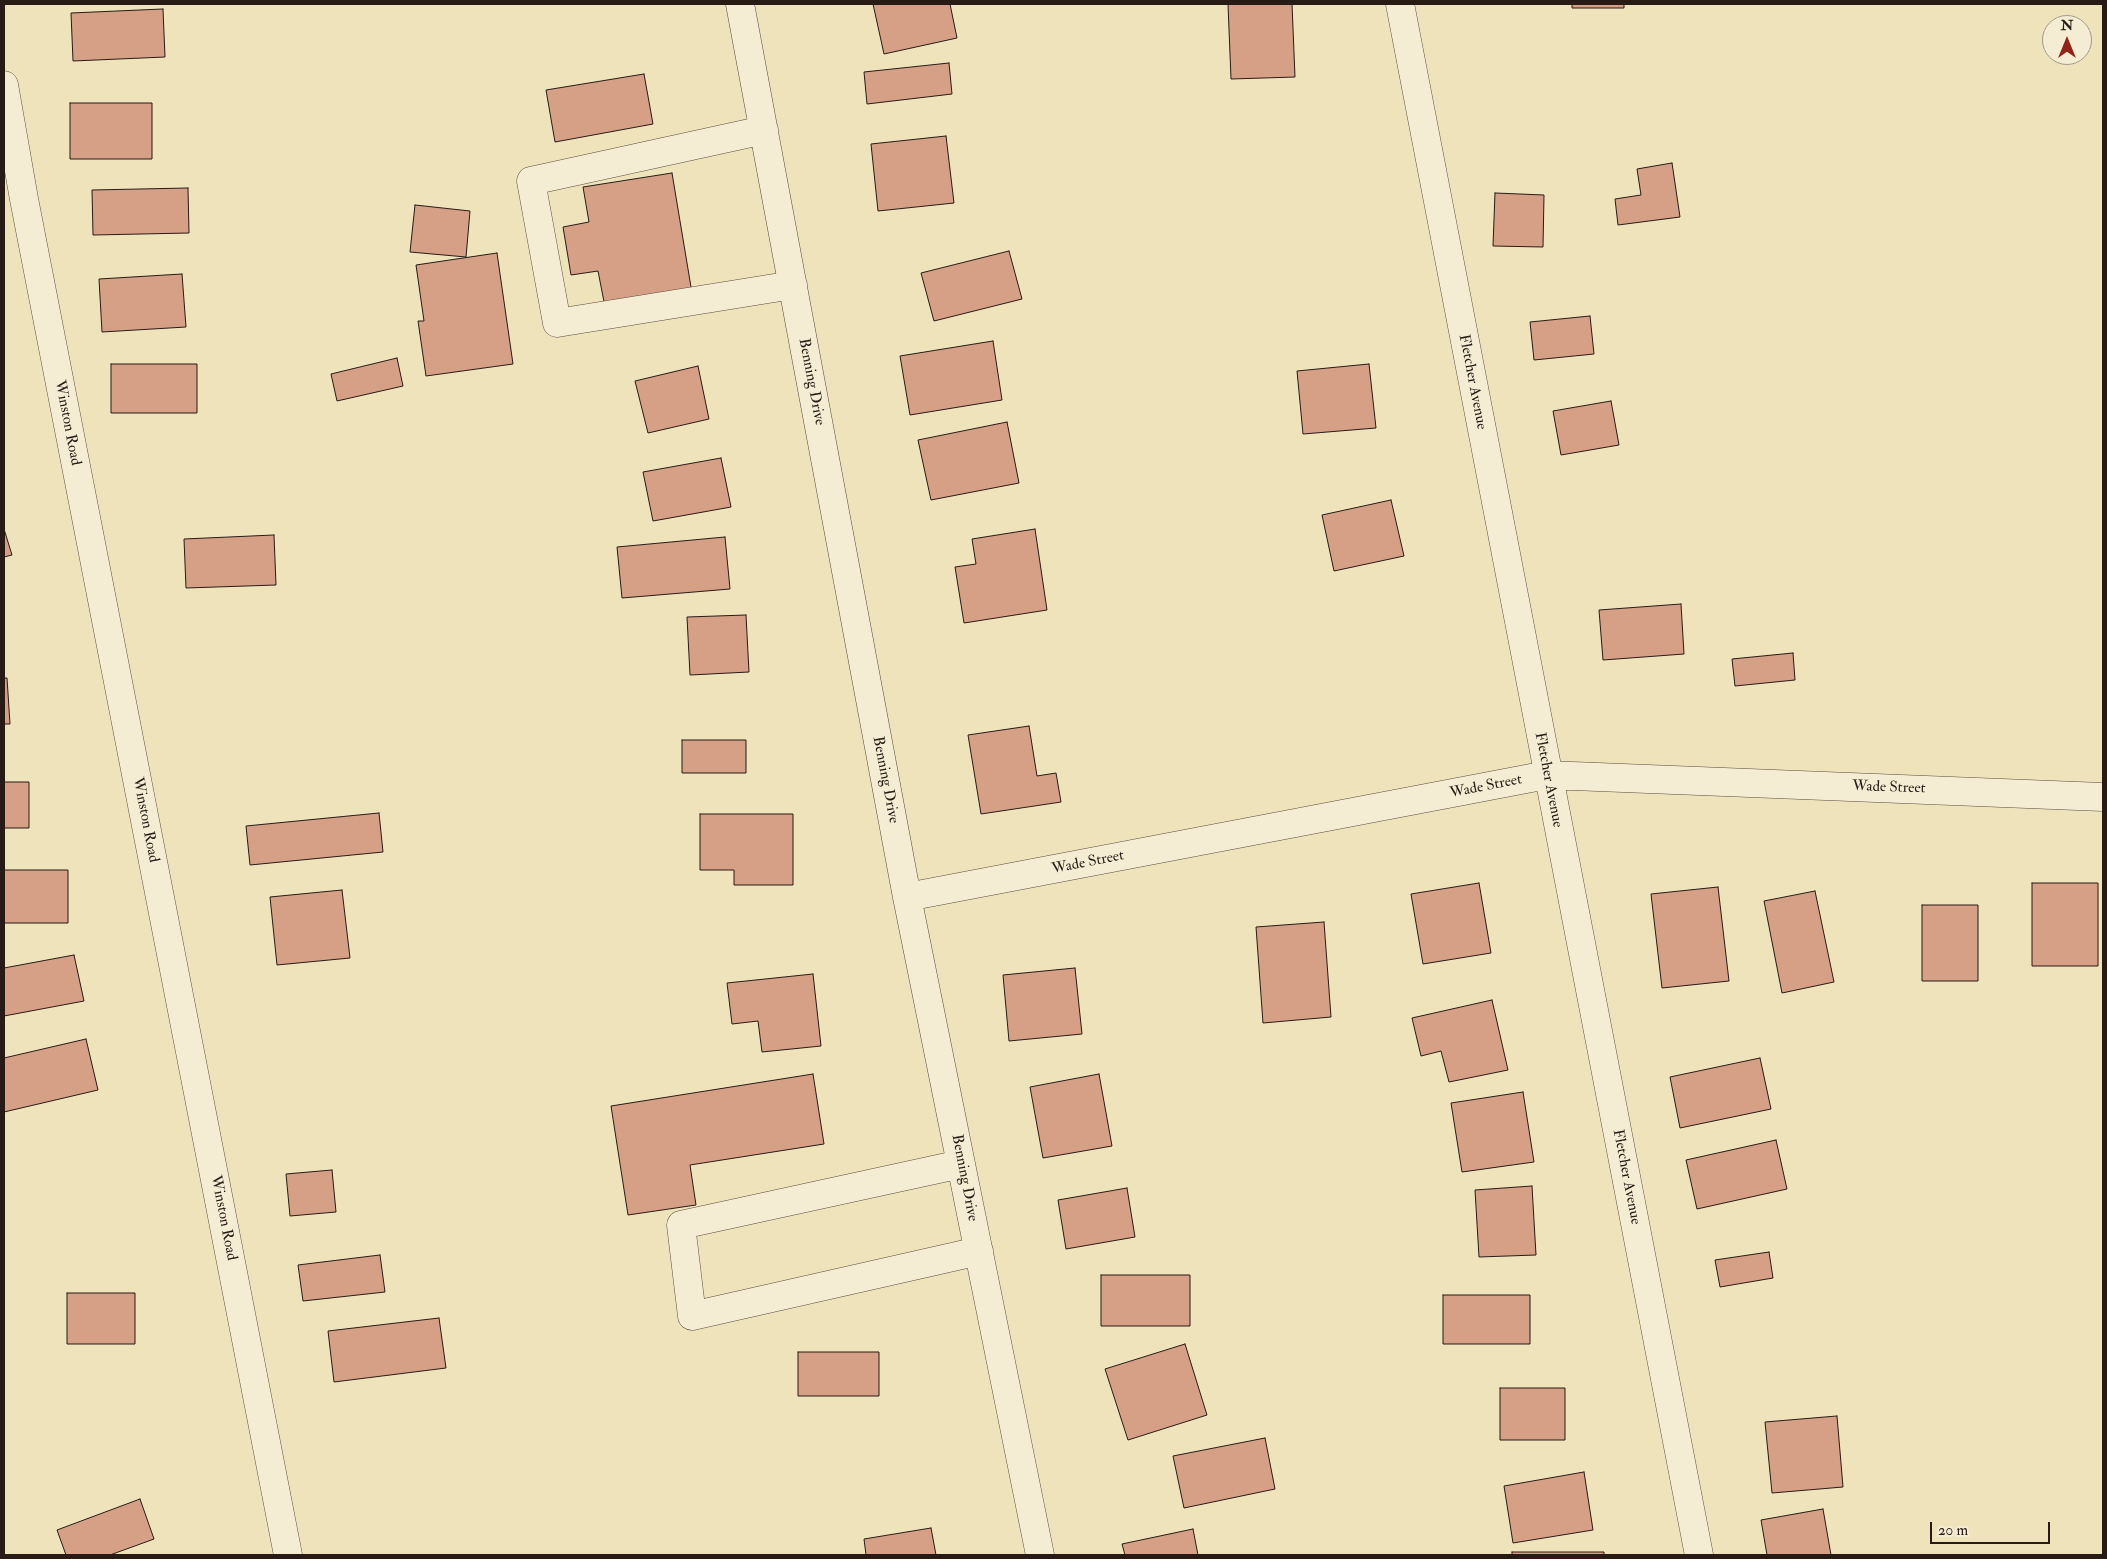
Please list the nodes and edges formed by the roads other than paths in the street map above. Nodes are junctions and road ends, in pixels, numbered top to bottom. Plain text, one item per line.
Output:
1 (740, 4) edge
2 (1400, 4) edge
3 (4, 84) edge
4 (764, 130) junction
5 (14, 201) edge
6 (793, 285) junction
7 (1547, 775) junction
8 (2103, 797) edge
9 (907, 897) junction
10 (961, 1164) junction
11 (978, 1251) junction
12 (288, 1555) edge
13 (1040, 1555) edge
14 (1698, 1555) edge

1 - 4 street, Benning Drive
2 - 7 street, Fletcher Avenue
3 - 5 street, Winston Road
4 - 6 street, Benning Drive
4 - 6 street
5 - 12 street, Winston Road
6 - 9 street, Benning Drive
7 - 8 street, Wade Street
7 - 9 street, Wade Street
7 - 14 street, Fletcher Avenue
9 - 10 street, Benning Drive
10 - 11 street, Benning Drive
10 - 11 street
11 - 13 street, Benning Drive

